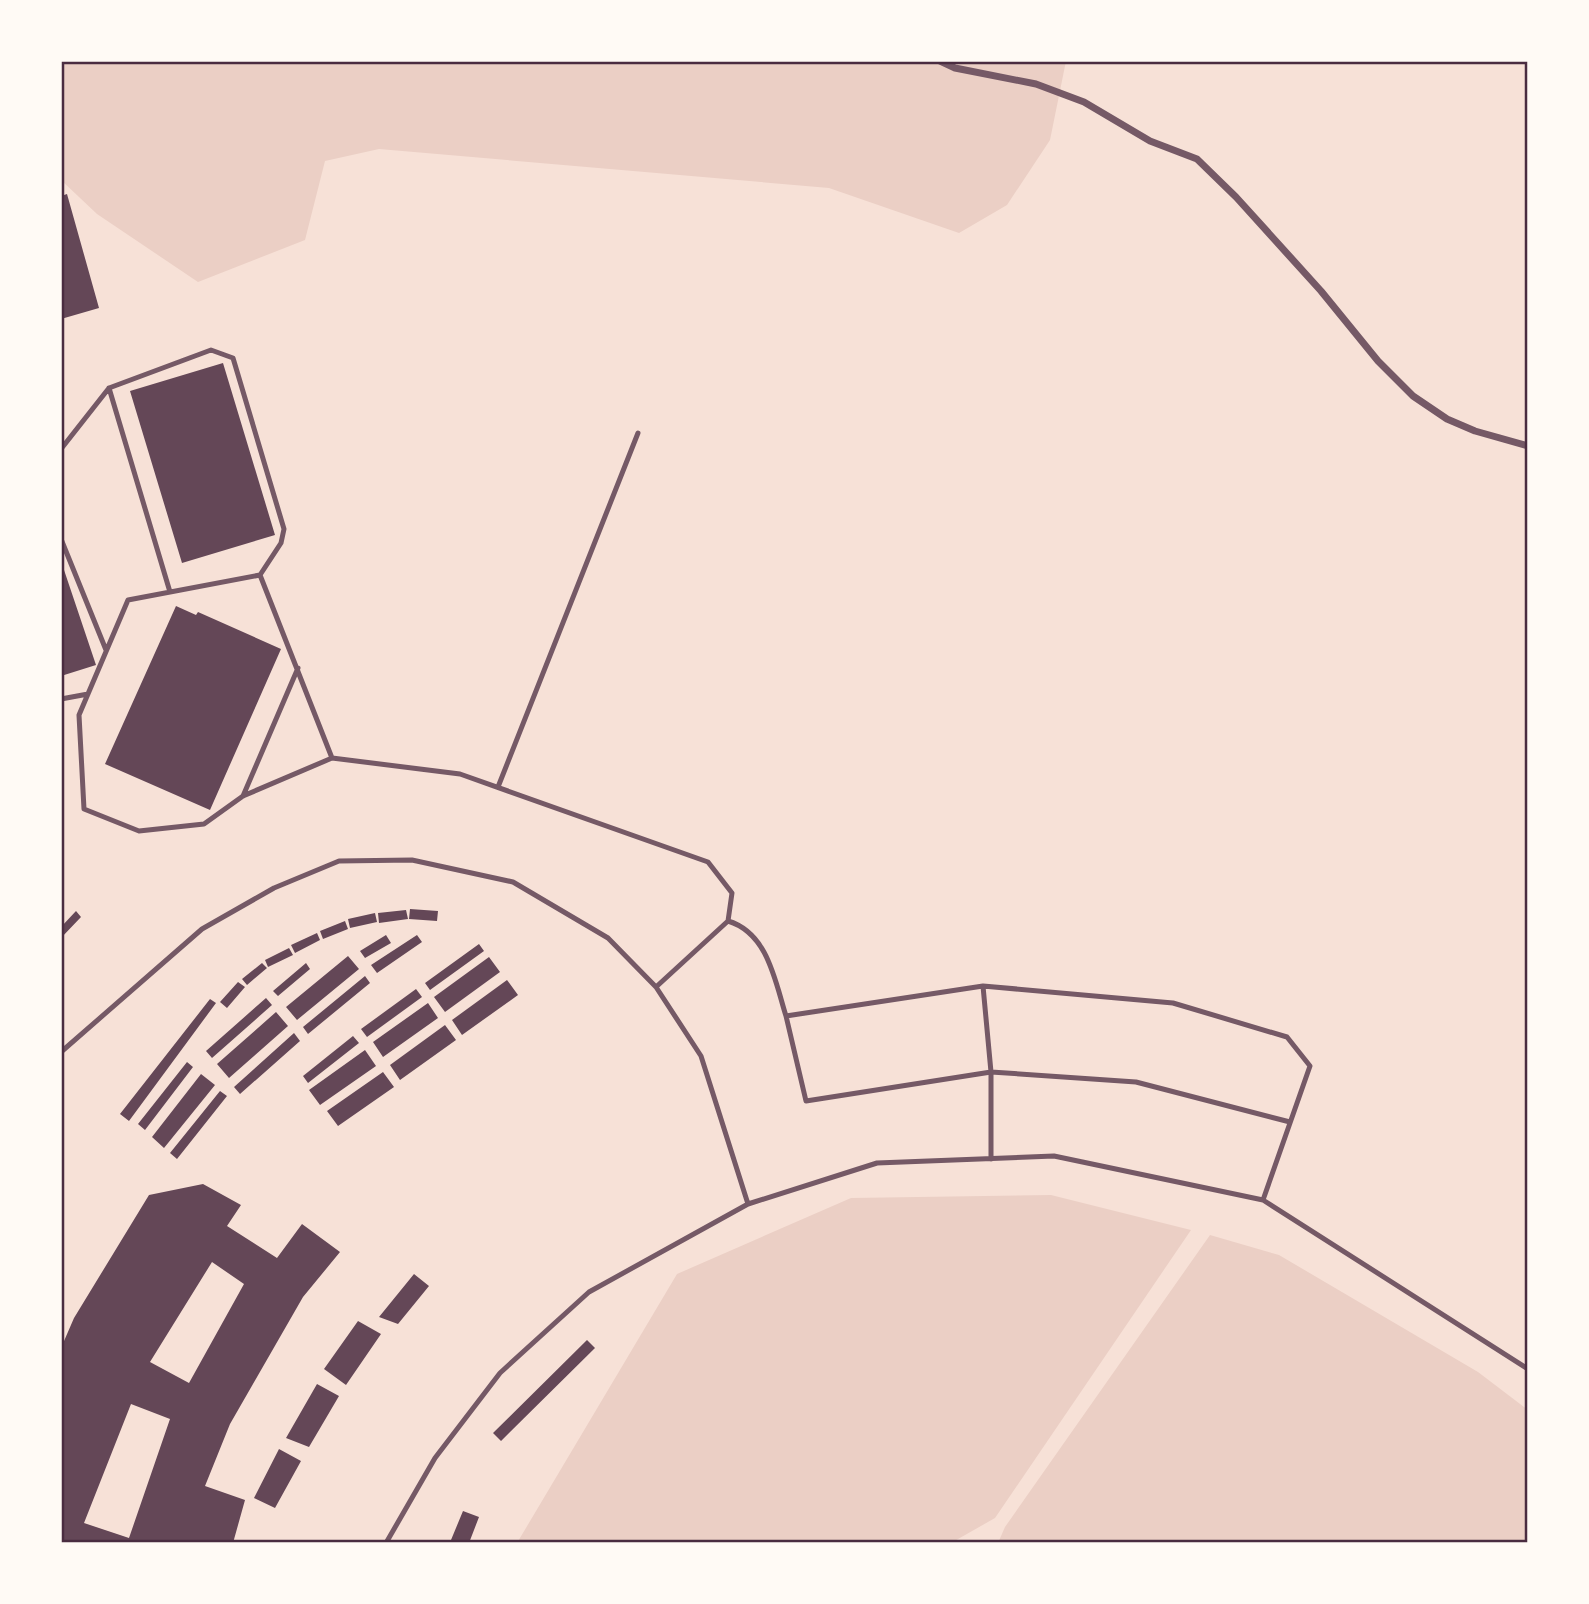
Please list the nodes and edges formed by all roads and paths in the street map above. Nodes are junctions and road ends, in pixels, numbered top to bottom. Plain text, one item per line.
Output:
1 (940, 61) edge
2 (109, 388) junction
3 (638, 433) dead end
4 (1528, 446) edge
5 (61, 449) edge
6 (61, 539) edge
7 (260, 575) junction
8 (170, 592) junction
9 (106, 651) junction
10 (298, 668) junction
11 (88, 694) junction
12 (61, 699) edge
13 (332, 758) junction
14 (498, 787) junction
15 (243, 796) junction
16 (728, 920) junction
17 (983, 986) junction
18 (656, 987) junction
19 (786, 1016) junction
20 (61, 1052) edge
21 (991, 1072) junction
22 (1290, 1122) junction
23 (991, 1158) junction
24 (1263, 1200) junction
25 (748, 1204) junction
26 (1528, 1369) edge
27 (386, 1543) edge

1 - 4 street
2 - 5 lane
2 - 7 lane
2 - 8 lane
3 - 14 lane
6 - 9 lane
7 - 8 lane
7 - 10 lane
8 - 9 lane
9 - 11 lane
10 - 13 lane
10 - 15 lane
11 - 12 lane
11 - 15 lane
13 - 14 lane
13 - 15 lane
14 - 16 lane
16 - 18 lane
16 - 19 lane
17 - 19 lane
17 - 21 lane
17 - 22 lane
18 - 20 lane
18 - 25 lane
19 - 21 lane
21 - 22 lane
21 - 23 lane
22 - 24 lane
23 - 24 lane
23 - 25 lane
24 - 26 lane
25 - 27 lane

